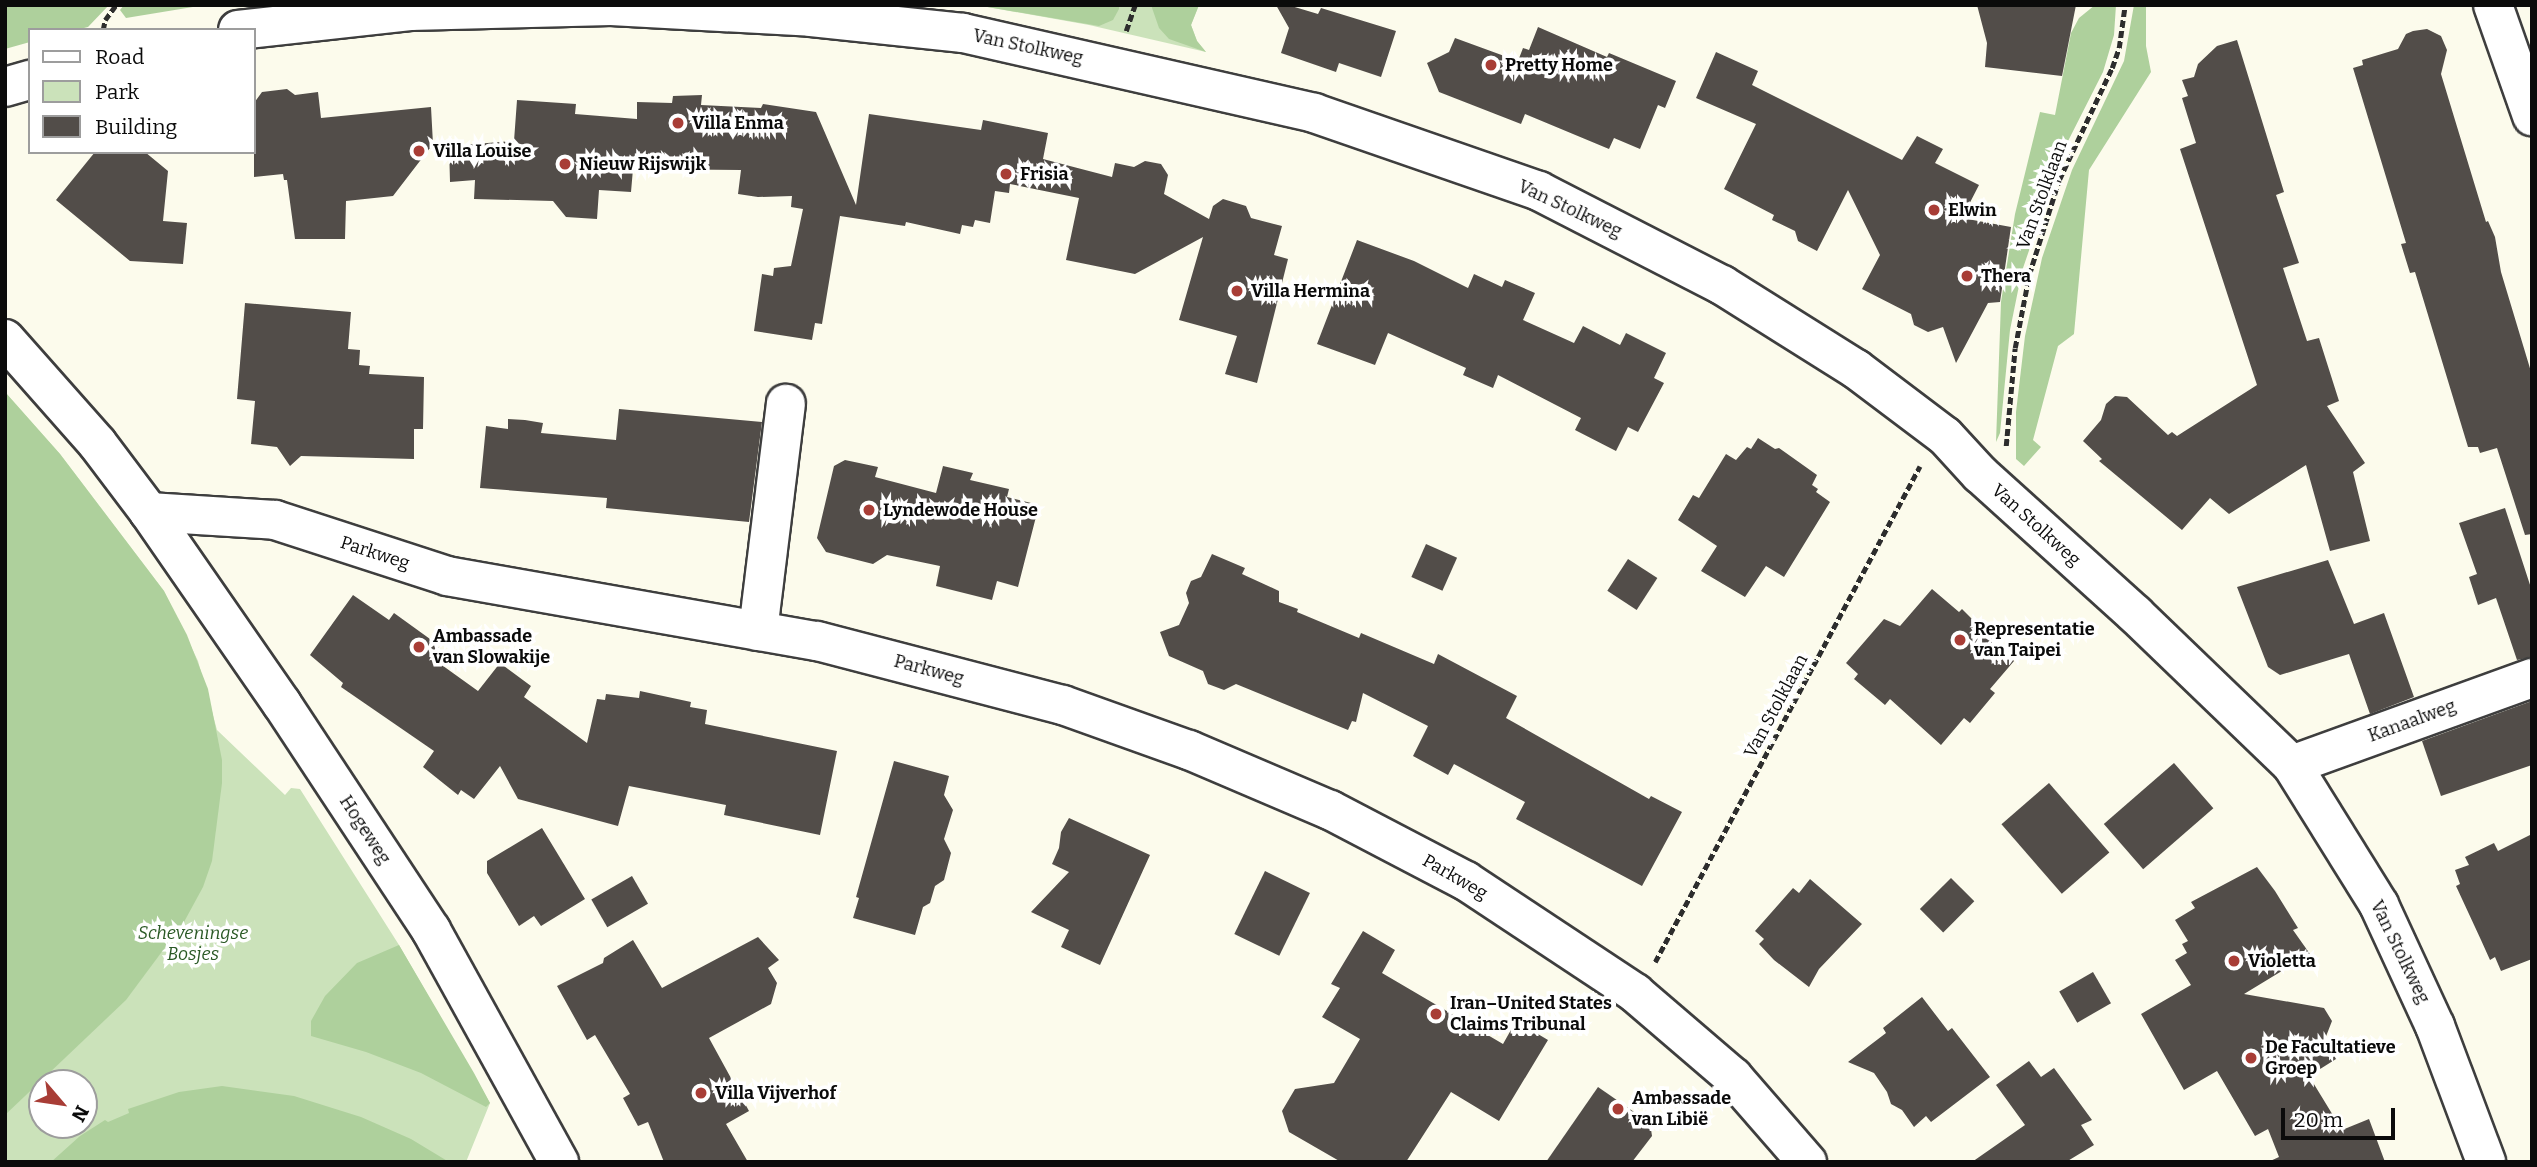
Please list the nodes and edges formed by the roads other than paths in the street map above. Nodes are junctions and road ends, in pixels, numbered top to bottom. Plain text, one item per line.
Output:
1 (2493, 5) edge
2 (256, 28) edge
3 (28, 81) edge
4 (5, 87) edge
5 (2532, 116) edge
6 (5, 339) edge
7 (786, 404) dead end
8 (149, 512) junction
9 (758, 631) junction
10 (2532, 678) edge
11 (2292, 765) junction
12 (559, 1162) edge
13 (1807, 1162) edge
14 (2486, 1162) edge

1 - 5 street
2 - 11 street, Van Stolkweg
3 - 4 street
6 - 8 street
7 - 9 street
8 - 9 street, Parkweg
8 - 12 street, Hogeweg
9 - 13 street, Parkweg
10 - 11 street, Kanaalweg
11 - 14 street, Van Stolkweg

